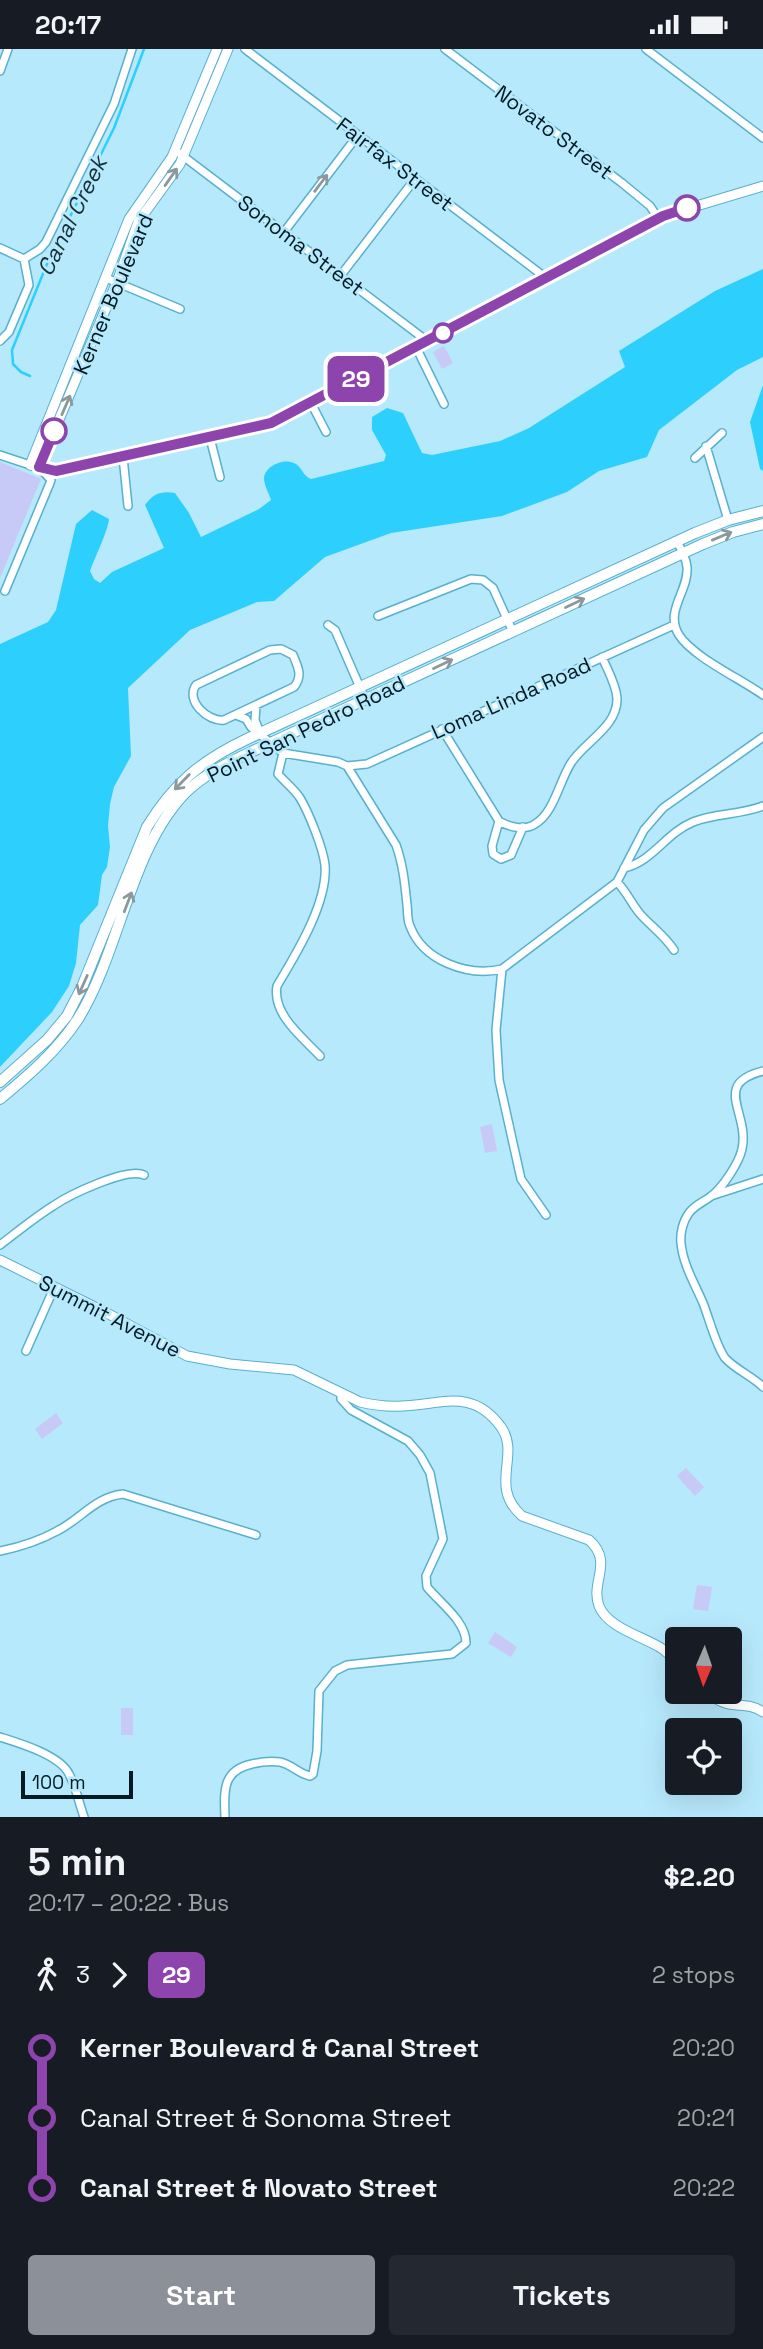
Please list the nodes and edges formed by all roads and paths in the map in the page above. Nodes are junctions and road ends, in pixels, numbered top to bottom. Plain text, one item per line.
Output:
1 (8, 49) edge
2 (132, 49) edge
3 (217, 49) edge
4 (228, 49) edge
5 (246, 49) edge
6 (446, 49) edge
7 (646, 49) edge
8 (0, 71) edge
9 (358, 135) junction
10 (763, 138) edge
11 (179, 153) junction
12 (415, 179) junction
13 (763, 186) edge
14 (659, 218) junction
15 (284, 232) junction
16 (0, 248) edge
17 (24, 259) junction
18 (341, 275) junction
19 (106, 278) junction
20 (546, 278) junction
21 (117, 282) junction
22 (180, 309) dead end
23 (0, 341) edge
24 (427, 341) junction
25 (416, 347) junction
26 (311, 403) junction
27 (444, 404) dead end
28 (326, 432) dead end
29 (722, 433) dead end
30 (210, 438) junction
31 (706, 446) junction
32 (0, 455) edge
33 (123, 457) junction
34 (695, 458) dead end
35 (34, 466) junction
36 (220, 477) dead end
37 (128, 506) dead end
38 (763, 511) edge
39 (728, 520) junction
40 (763, 524) edge
41 (677, 542) junction
42 (684, 554) junction
43 (5, 591) dead end
44 (378, 616) dead end
45 (508, 620) junction
46 (328, 625) dead end
47 (674, 625) junction
48 (513, 632) junction
49 (602, 657) junction
50 (359, 687) junction
51 (763, 695) edge
52 (365, 699) junction
53 (256, 706) junction
54 (236, 715) junction
55 (442, 729) junction
56 (260, 733) junction
57 (763, 737) edge
58 (270, 743) junction
59 (283, 753) junction
60 (347, 766) junction
61 (763, 806) edge
62 (499, 821) junction
63 (523, 827) junction
64 (624, 868) junction
65 (617, 881) junction
66 (674, 950) dead end
67 (502, 969) junction
68 (320, 1056) dead end
69 (763, 1071) edge
70 (0, 1082) edge
71 (0, 1099) edge
72 (144, 1175) dead end
73 (763, 1179) edge
74 (711, 1196) junction
75 (546, 1215) dead end
76 (0, 1245) edge
77 (0, 1260) edge
78 (54, 1288) junction
79 (26, 1351) dead end
80 (763, 1387) edge
81 (341, 1393) junction
82 (256, 1535) dead end
83 (0, 1551) edge
84 (665, 1652) edge
85 (726, 1705) edge
86 (763, 1712) edge
87 (0, 1737) edge
88 (84, 1817) edge
89 (225, 1817) edge

1 - 8 street
2 - 17 street
3 - 11 street, Kerner Boulevard
4 - 11 street, Kerner Boulevard
5 - 9 street, Fairfax Street
6 - 14 street, Novato Street
7 - 10 street
9 - 12 street, Fairfax Street
15 -> 9 street
11 - 15 street, Sonoma Street
11 - 19 street, Kerner Boulevard
21 -> 11 street, Kerner Boulevard
12 - 18 street
12 - 20 street, Fairfax Street
13 - 14 street
14 - 20 street
15 - 18 street, Sonoma Street
16 - 17 street
17 - 23 street
18 - 24 street, Sonoma Street
19 - 21 street
19 - 35 street, Kerner Boulevard
20 - 24 street
21 - 22 street
35 -> 21 street, Kerner Boulevard
24 - 25 street
25 - 26 street
25 - 27 street
26 - 28 street
26 - 30 street
29 - 31 street
30 - 33 street
30 - 36 street
31 - 34 street
31 - 39 street
32 - 35 street
33 - 35 street
33 - 37 street
35 - 43 street
38 - 39 main road, Point San Pedro Road
39 - 41 main road, Point San Pedro Road
42 -> 40 main road, Point San Pedro Road
41 - 42 street
41 - 45 main road, Point San Pedro Road
42 - 47 street
48 -> 42 main road, Point San Pedro Road
44 - 45 street
45 - 48 street
45 - 50 main road, Point San Pedro Road
46 - 50 street
47 - 49 street, Loma Linda Road
47 - 51 street
52 -> 48 main road, Point San Pedro Road
49 - 55 street, Loma Linda Road
49 - 63 street
50 - 52 street
50 - 56 main road, Point San Pedro Road
52 - 58 main road, Point San Pedro Road
53 - 54 street
53 - 54 street
53 - 56 street
54 - 56 street
55 - 60 street, Loma Linda Road
55 - 62 street
56 - 58 street
56 -> 70 main road, Point San Pedro Road
57 - 64 street
58 - 59 street
71 -> 58 main road, Point San Pedro Road
59 - 60 street
59 - 68 street
60 - 67 street
61 - 64 street
62 - 63 street
62 - 63 street
64 - 65 street
65 - 66 street
65 - 67 street
67 - 75 street
69 - 74 street
72 - 76 street
73 - 74 street
74 - 80 street
77 - 78 street, Summit Avenue
78 - 79 street
78 - 81 street, Summit Avenue
81 - 84 street, Summit Avenue
81 - 89 street
82 - 83 street
85 - 86 street
87 - 88 street

